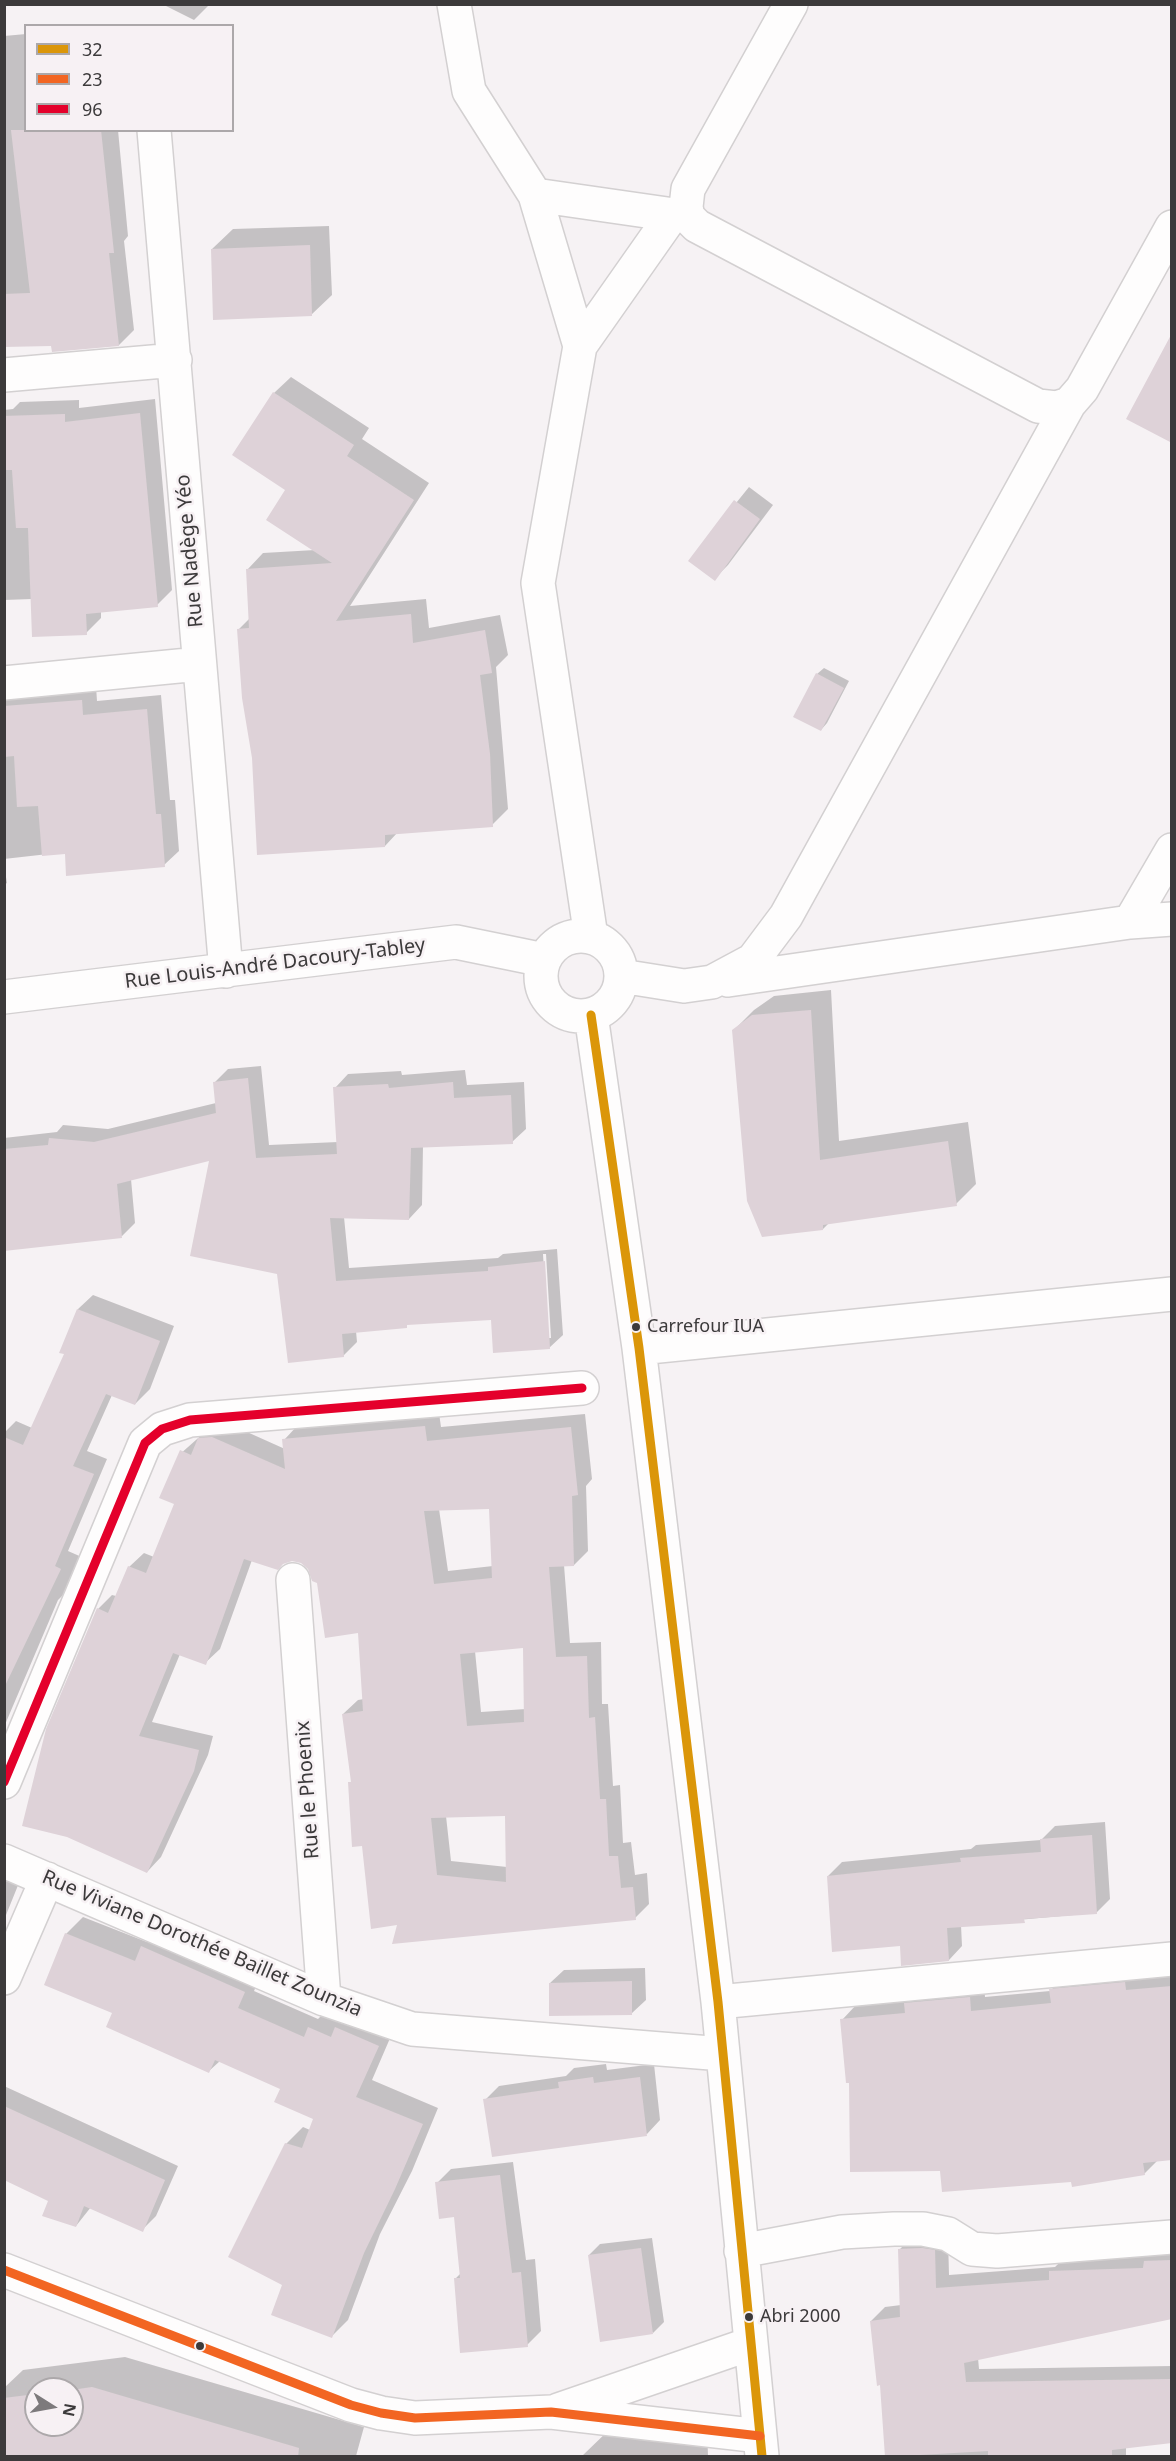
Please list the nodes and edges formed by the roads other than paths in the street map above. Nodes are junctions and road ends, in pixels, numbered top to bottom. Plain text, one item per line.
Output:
1 (454, 4) edge
2 (791, 4) edge
3 (154, 132) edge
4 (535, 195) junction
5 (680, 216) junction
6 (1170, 231) edge
7 (580, 346) junction
8 (175, 360) junction
9 (4, 375) edge
10 (1069, 404) junction
11 (199, 664) junction
12 (4, 683) edge
13 (1172, 850) edge
14 (1172, 919) edge
15 (1130, 922) junction
16 (591, 937) junction
17 (544, 960) junction
18 (226, 971) junction
19 (621, 976) junction
20 (712, 982) junction
21 (4, 997) edge
22 (591, 1015) junction
23 (1172, 1294) edge
24 (639, 1348) junction
25 (582, 1388) dead end
26 (293, 1580) dead end
27 (4, 1782) edge
28 (4, 1861) edge
29 (47, 1879) junction
30 (1172, 1959) edge
31 (4, 1978) edge
32 (324, 1999) junction
33 (718, 2002) junction
34 (723, 2054) junction
35 (1172, 2236) edge
36 (741, 2251) junction
37 (4, 2270) edge
38 (750, 2344) junction
39 (550, 2412) junction
40 (761, 2446) edge

1 - 4 street
2 - 5 street
3 - 8 street, Rue Nadège Yéo
4 - 5 street
4 - 7 street
5 - 7 street
5 - 10 street
6 - 10 street
7 - 16 street
8 - 9 street
8 - 11 street, Rue Nadège Yéo
10 - 20 street
11 - 12 street
11 - 18 street, Rue Nadège Yéo
13 - 15 street
14 - 15 street
15 - 20 street
16 - 17 street
16 - 19 street
17 - 18 street, Rue Louis-André Dacoury-Tabley
17 - 22 street
18 - 21 street, Rue Louis-André Dacoury-Tabley
19 - 20 street
19 - 22 street
22 - 24 street
23 - 24 street
24 - 33 street
25 - 27 street
26 - 32 street, Rue le Phoenix
28 - 29 street, Rue Viviane Dorothée Baillet Zounzia
29 - 31 street
29 - 32 street, Rue Viviane Dorothée Baillet Zounzia
30 - 33 street
32 - 34 street, Rue Viviane Dorothée Baillet Zounzia
33 - 34 street
34 - 36 street
35 - 36 street
36 - 38 street
37 - 39 street
38 - 39 street
38 - 40 street
39 - 40 street

